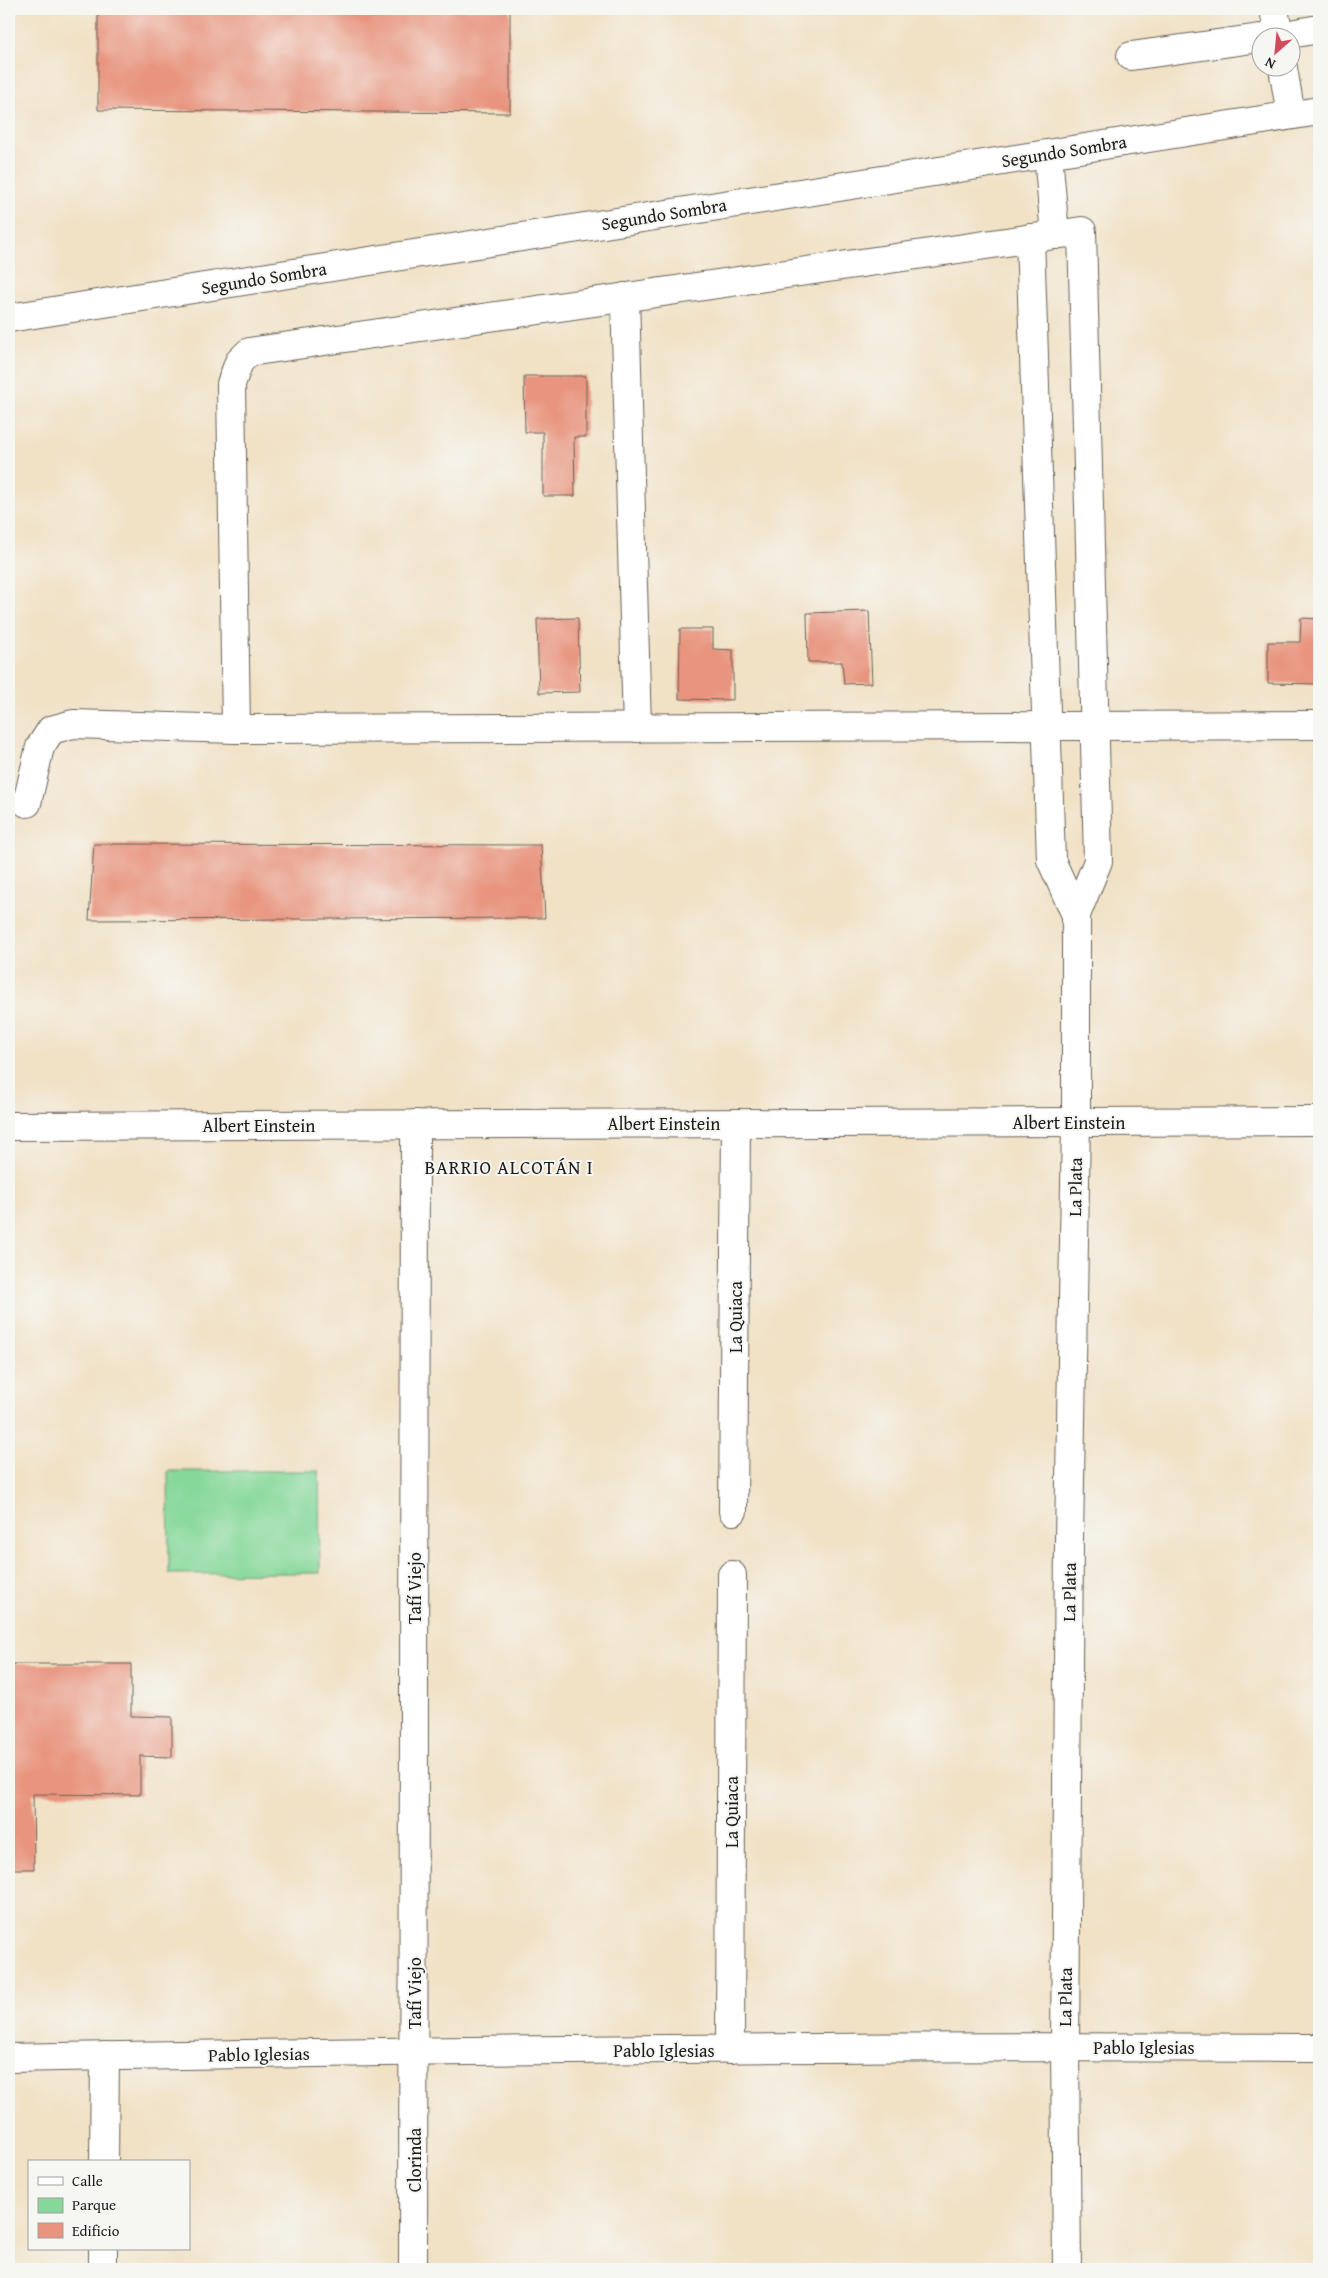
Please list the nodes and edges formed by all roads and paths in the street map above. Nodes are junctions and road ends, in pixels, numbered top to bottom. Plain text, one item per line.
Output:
1 (1274, 9) edge
2 (1272, 28) edge
3 (1319, 30) edge
4 (1300, 33) edge
5 (1250, 40) edge
6 (1131, 56) dead end
7 (1285, 78) edge
8 (1319, 111) edge
9 (1291, 115) junction
10 (1048, 154) junction
11 (1043, 237) junction
12 (625, 297) junction
13 (9, 318) edge
14 (1319, 725) edge
15 (1046, 726) junction
16 (1094, 726) junction
17 (638, 728) junction
18 (236, 729) junction
19 (27, 803) dead end
20 (1076, 915) junction
21 (1319, 1121) edge
22 (1076, 1122) junction
23 (736, 1123) junction
24 (415, 1124) junction
25 (9, 1126) edge
26 (733, 1511) dead end
27 (732, 1575) dead end
28 (1065, 2046) junction
29 (1319, 2048) edge
30 (730, 2049) junction
31 (414, 2052) junction
32 (105, 2056) junction
33 (9, 2058) edge
34 (104, 2160) edge
35 (103, 2250) edge
36 (103, 2269) edge
37 (413, 2269) edge
38 (1067, 2269) edge

1 - 2 street
3 - 4 street
5 - 6 street
7 - 9 street
8 - 9 street, Segundo Sombra
9 - 10 street, Segundo Sombra
10 - 11 street
10 - 13 street, Segundo Sombra
11 - 12 street
11 - 15 street
11 - 16 street
12 - 17 street
12 - 18 street
14 - 16 street
15 - 16 street
15 - 17 street
15 - 20 street
16 - 20 street
17 - 18 street
18 - 19 street
20 - 22 street, La Plata
21 - 22 street, Albert Einstein
22 - 23 street, Albert Einstein
22 - 28 street, La Plata
23 - 24 street, Albert Einstein
23 - 26 street, La Quiaca
24 - 25 street, Albert Einstein
24 - 31 street, Tafí Viejo
27 - 30 street, La Quiaca
28 - 29 street, Pablo Iglesias
28 - 30 street, Pablo Iglesias
28 - 38 street, La Plata
30 - 31 street, Pablo Iglesias
31 - 32 street, Pablo Iglesias
31 - 37 street, Clorinda
32 - 33 street, Pablo Iglesias
32 - 34 street
35 - 36 street

